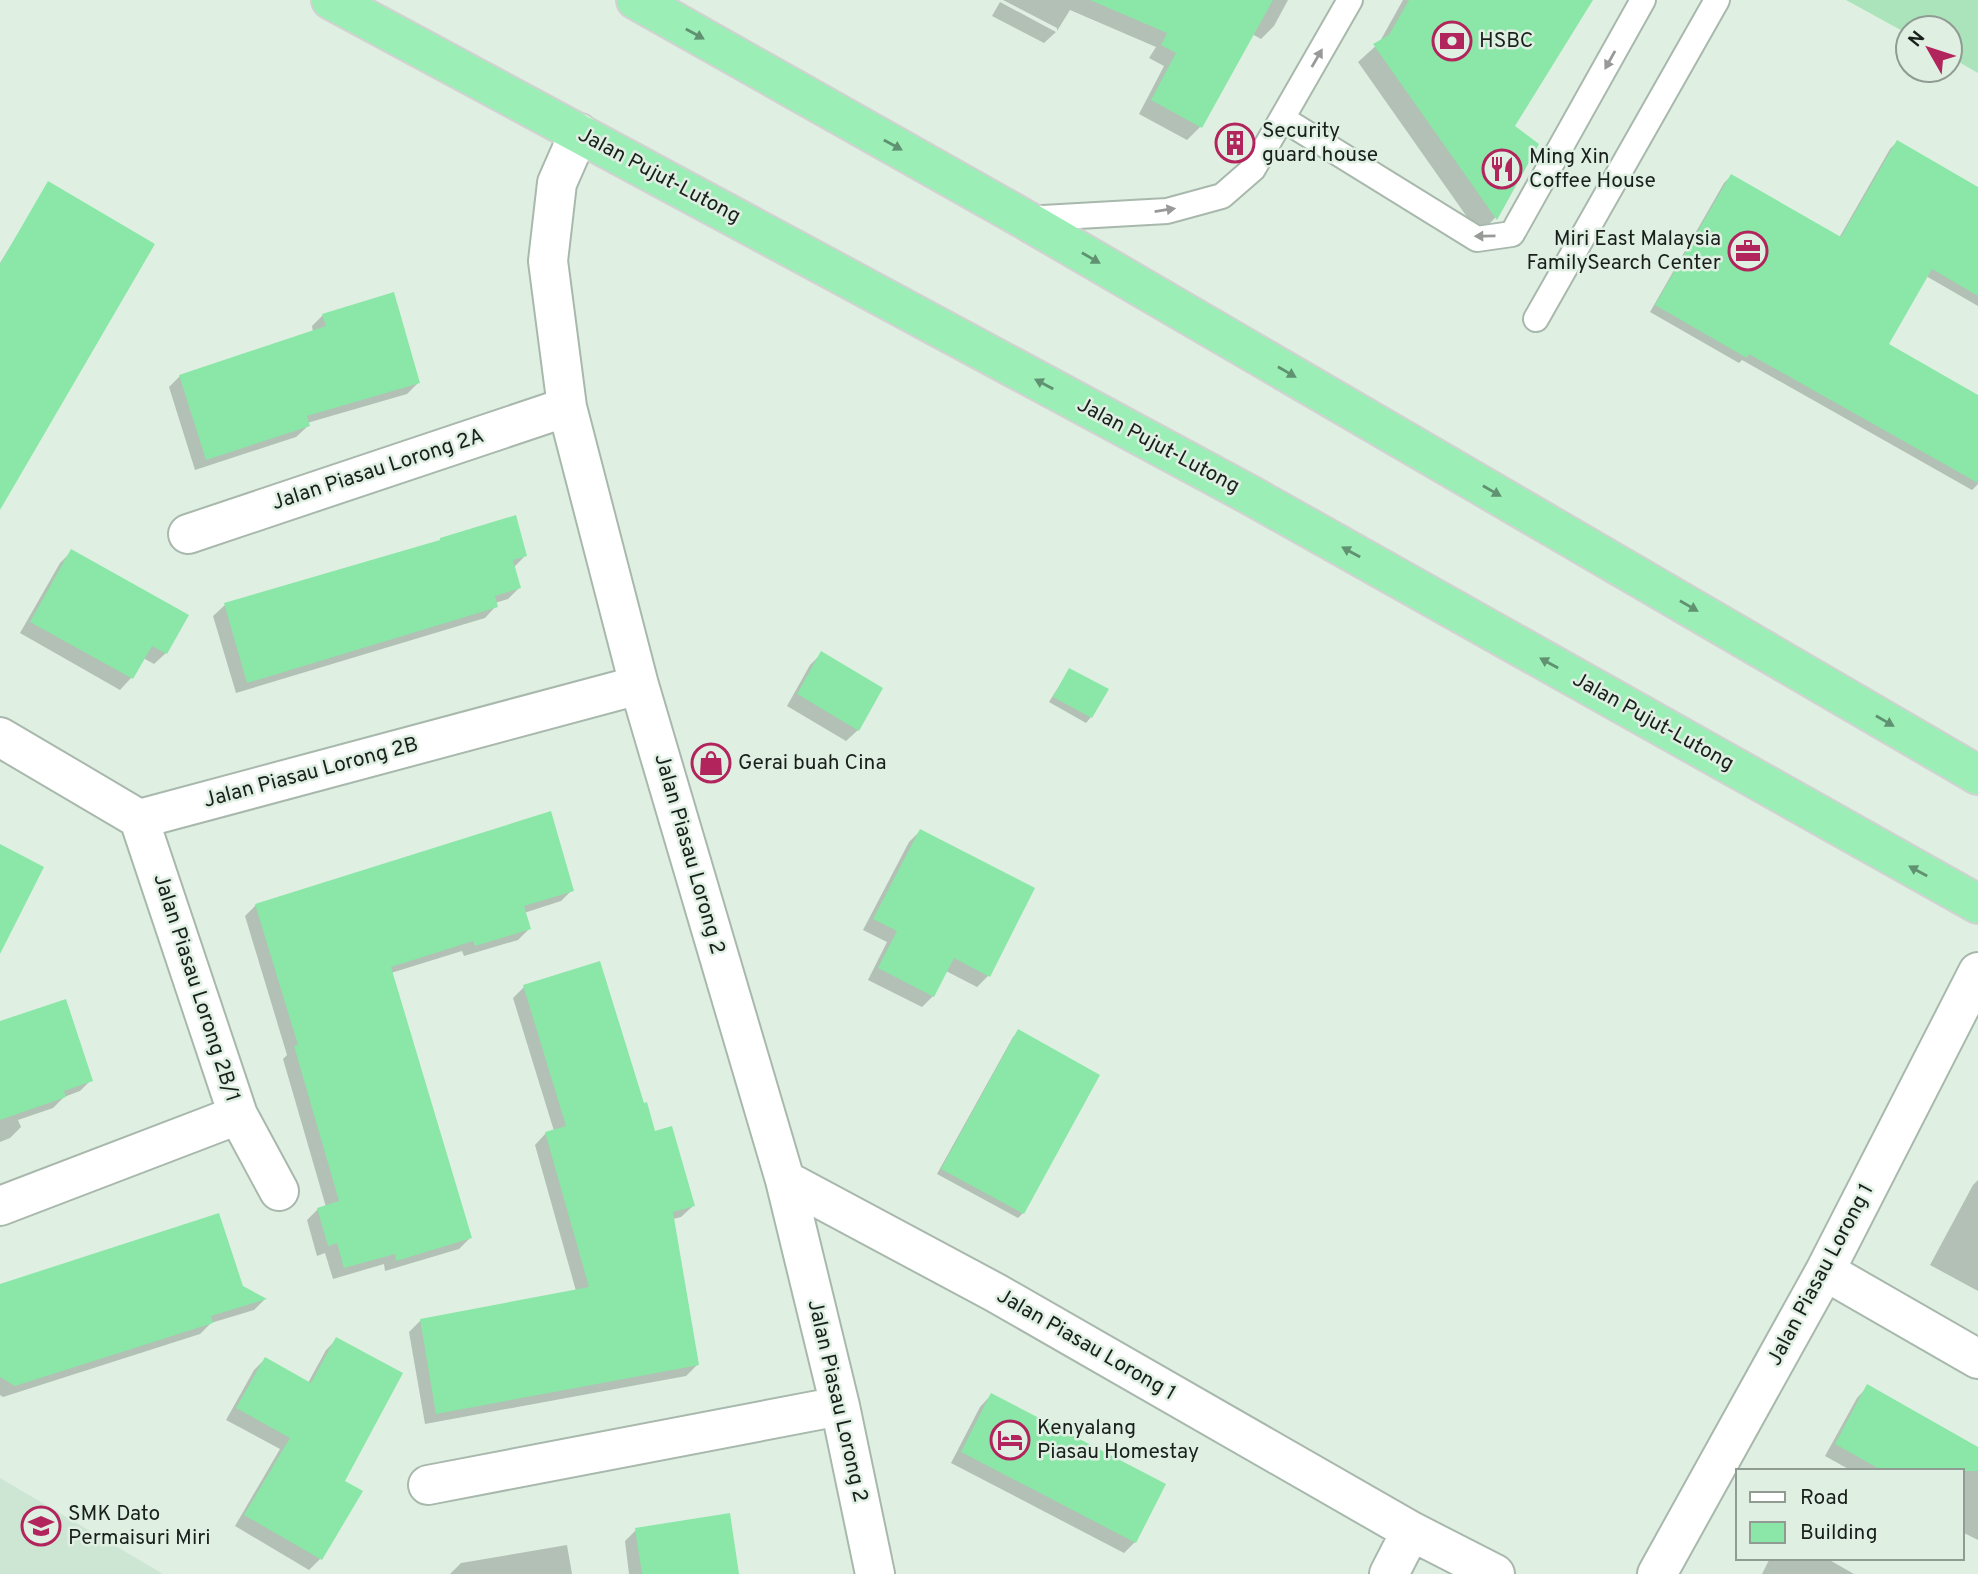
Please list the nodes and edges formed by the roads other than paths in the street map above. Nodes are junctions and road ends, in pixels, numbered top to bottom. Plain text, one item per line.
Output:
1 (331, 0) edge
2 (636, 0) edge
3 (1350, 0) edge
4 (1643, 0) edge
5 (1717, 0) edge
6 (1283, 119) junction
7 (579, 133) junction
8 (1024, 219) junction
9 (1536, 319) dead end
10 (568, 407) junction
11 (188, 534) dead end
12 (639, 685) junction
13 (0, 737) edge
14 (1978, 775) edge
15 (139, 819) junction
16 (1978, 904) edge
17 (1978, 972) edge
18 (238, 1115) junction
19 (785, 1180) junction
20 (279, 1191) dead end
21 (0, 1206) edge
22 (1825, 1271) junction
23 (1978, 1359) edge
24 (840, 1406) junction
25 (428, 1485) dead end
26 (1411, 1531) junction
27 (876, 1574) edge
28 (1389, 1574) edge
29 (1495, 1574) edge
30 (1657, 1574) edge

1 - 7 highway, Jalan Pujut-Lutong
2 -> 8 highway
6 -> 3 lane
4 -> 6 lane
5 - 9 lane
8 -> 6 lane
7 - 10 street, Jalan Piasau Lorong 2
16 -> 7 highway, Jalan Pujut-Lutong
8 -> 14 highway
10 - 11 street, Jalan Piasau Lorong 2A
10 - 12 street, Jalan Piasau Lorong 2
12 - 15 street, Jalan Piasau Lorong 2B
12 - 19 street, Jalan Piasau Lorong 2
13 - 15 street
15 - 18 street, Jalan Piasau Lorong 2B/1
17 - 22 street, Jalan Piasau Lorong 1
18 - 20 street
18 - 21 street, Jalan Piasau Lorong 2B/1
19 - 24 street, Jalan Piasau Lorong 2
19 - 26 street, Jalan Piasau Lorong 1
22 - 23 street
22 - 30 street, Jalan Piasau Lorong 1
24 - 25 street
24 - 27 street, Jalan Piasau Lorong 2
26 - 28 street
26 - 29 street, Jalan Piasau Lorong 1

